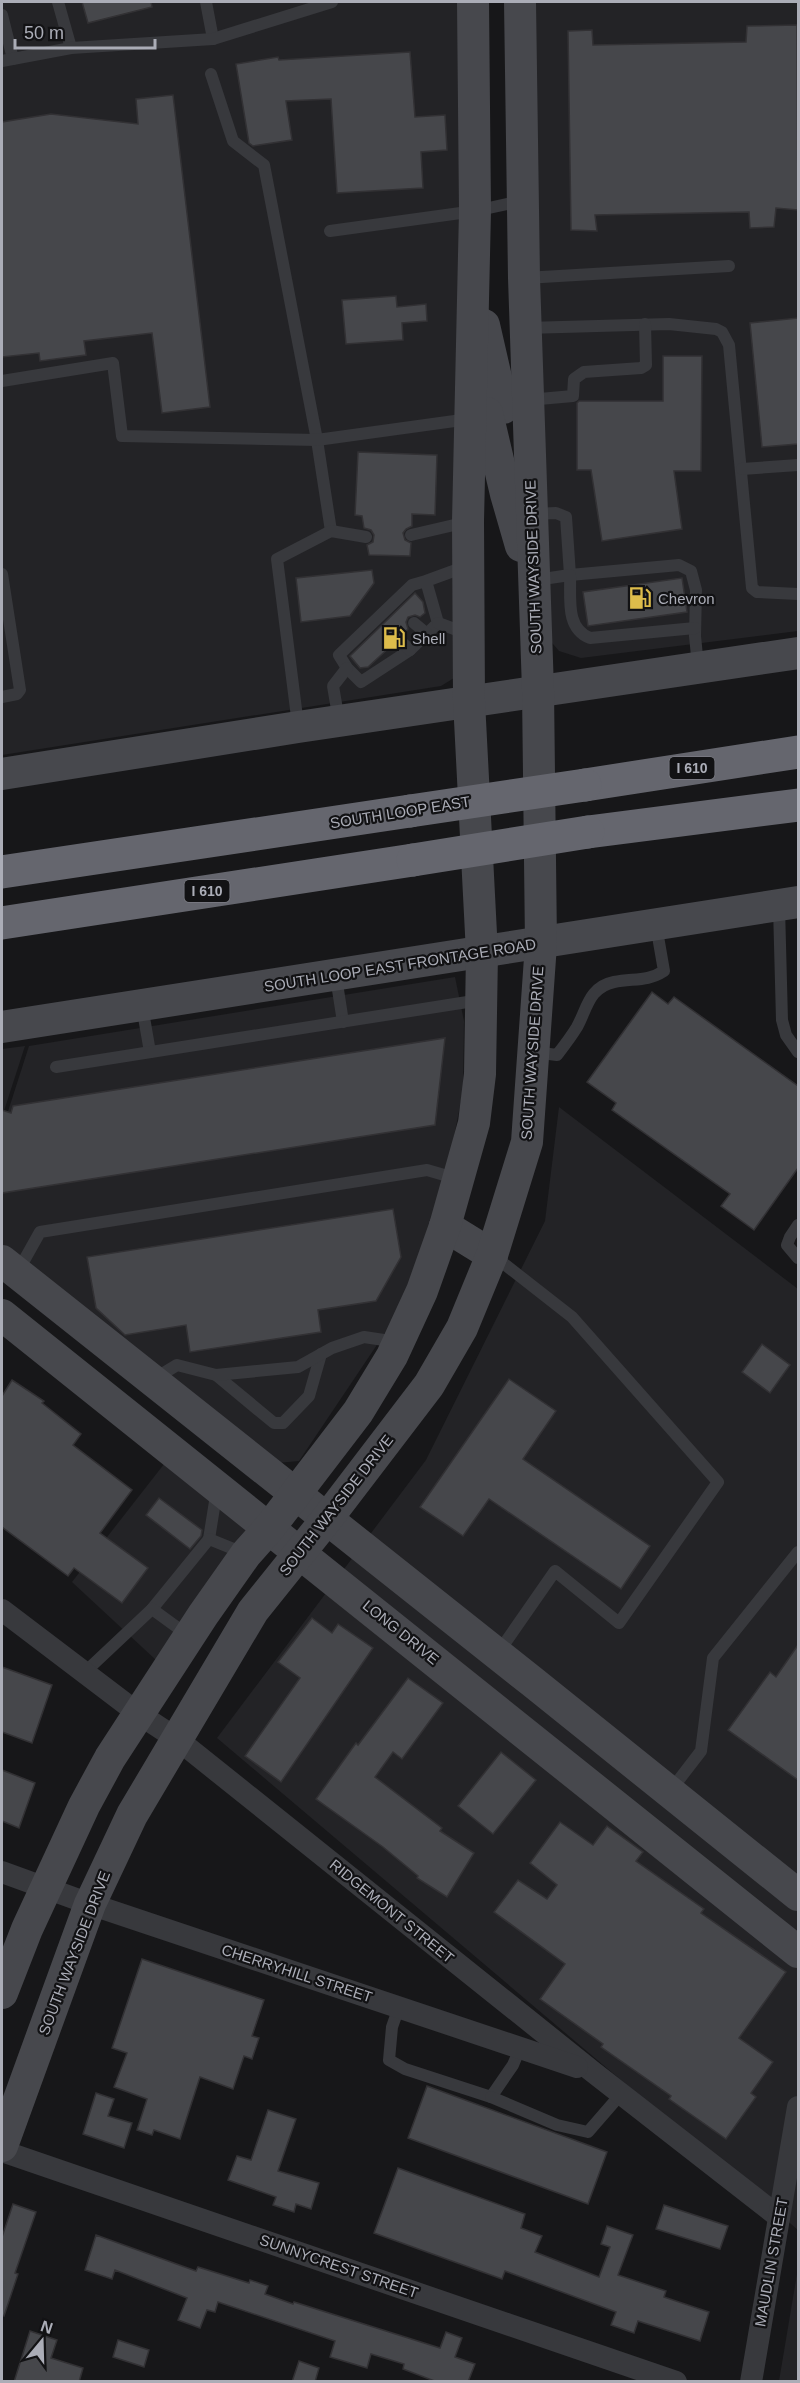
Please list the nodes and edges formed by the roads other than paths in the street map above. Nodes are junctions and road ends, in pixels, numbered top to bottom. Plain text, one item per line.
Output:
1 (58, 2) edge
2 (206, 2) edge
3 (332, 2) edge
4 (473, 2) edge
5 (520, 2) edge
6 (2, 15) edge
7 (213, 39) junction
8 (71, 48) junction
9 (7, 60) edge
10 (211, 74) dead end
11 (523, 200) junction
12 (475, 211) junction
13 (330, 231) dead end
14 (729, 266) dead end
15 (524, 278) junction
16 (645, 324) junction
17 (525, 328) junction
18 (2, 381) edge
19 (497, 410) junction
20 (317, 440) junction
21 (798, 465) edge
22 (742, 469) junction
23 (532, 514) junction
24 (468, 521) junction
25 (332, 531) junction
26 (411, 535) dead end
27 (366, 537) dead end
28 (469, 565) junction
29 (2, 574) edge
30 (570, 576) junction
31 (426, 581) junction
32 (534, 585) junction
33 (798, 594) edge
34 (414, 623) dead end
35 (438, 623) junction
36 (695, 628) junction
37 (426, 633) junction
38 (469, 634) junction
39 (398, 639) dead end
40 (410, 650) junction
41 (798, 653) edge
42 (347, 668) junction
43 (698, 668) junction
44 (538, 690) junction
45 (2, 697) edge
46 (469, 701) junction
47 (339, 721) junction
48 (298, 727) junction
49 (798, 752) edge
50 (2, 774) edge
51 (798, 805) edge
52 (2, 872) edge
53 (789, 904) edge
54 (2, 923) edge
55 (656, 925) junction
56 (541, 944) junction
57 (482, 953) junction
58 (335, 975) junction
59 (480, 1000) junction
60 (142, 1005) junction
61 (343, 1022) junction
62 (2, 1027) edge
63 (150, 1052) junction
64 (533, 1052) junction
65 (798, 1052) edge
66 (56, 1067) dead end
67 (460, 1180) junction
68 (798, 1225) edge
69 (446, 1226) junction
70 (492, 1255) junction
71 (798, 1258) edge
72 (9, 1267) edge
73 (2, 1314) edge
74 (398, 1342) junction
75 (321, 1354) junction
76 (120, 1356) junction
77 (216, 1375) junction
78 (151, 1381) junction
79 (95, 1389) junction
80 (218, 1486) junction
81 (293, 1494) junction
82 (326, 1520) junction
83 (270, 1527) junction
84 (209, 1539) junction
85 (301, 1552) junction
86 (798, 1552) edge
87 (246, 1554) junction
88 (152, 1609) junction
89 (2, 1610) edge
90 (189, 1636) junction
91 (498, 1653) junction
92 (84, 1673) junction
93 (468, 1686) junction
94 (139, 1714) junction
95 (177, 1739) junction
96 (670, 1791) junction
97 (640, 1825) junction
98 (2, 1872) edge
99 (48, 1888) junction
100 (798, 1894) edge
101 (90, 1904) junction
102 (798, 1952) edge
103 (2, 1993) edge
104 (399, 2007) junction
105 (520, 2048) junction
106 (593, 2072) junction
107 (621, 2094) junction
108 (491, 2097) junction
109 (798, 2107) edge
110 (2, 2145) edge
111 (2, 2151) edge
112 (779, 2217) junction
113 (676, 2382) edge
114 (750, 2382) edge

1 - 8 lane
2 - 7 lane
3 - 7 lane
4 - 12 main road, SOUTH WAYSIDE DRIVE
5 - 11 main road, SOUTH WAYSIDE DRIVE
6 - 9 lane
7 - 8 lane
8 - 9 lane
10 - 20 lane
11 - 12 lane
11 - 15 main road, SOUTH WAYSIDE DRIVE
12 - 13 lane
12 - 19 main road, SOUTH WAYSIDE DRIVE
14 - 15 lane
15 - 17 main road, SOUTH WAYSIDE DRIVE
16 - 17 lane
16 - 19 lane
16 - 22 lane
17 - 19 main road, SOUTH WAYSIDE DRIVE
18 - 20 lane
19 - 20 lane
19 - 23 main road, SOUTH WAYSIDE DRIVE
19 - 24 main road, SOUTH WAYSIDE DRIVE
19 - 32 main road
20 - 25 lane
21 - 22 lane
22 - 33 lane
23 - 30 lane
23 - 32 main road, SOUTH WAYSIDE DRIVE
24 - 26 lane
24 - 28 main road, SOUTH WAYSIDE DRIVE
25 - 27 lane
25 - 48 lane
28 - 31 lane
28 - 38 main road, SOUTH WAYSIDE DRIVE
29 - 45 lane
30 - 32 lane
30 - 36 lane
30 - 36 lane
31 - 35 lane
31 - 42 lane
32 - 44 main road, SOUTH WAYSIDE DRIVE
34 - 37 lane
35 - 37 lane
35 - 38 lane
36 - 43 lane
37 - 40 lane
38 - 46 main road, SOUTH WAYSIDE DRIVE
39 - 40 lane
40 - 42 lane
41 - 43 main road
42 - 47 lane
43 - 44 main road
44 - 46 main road
44 - 56 main road, SOUTH WAYSIDE DRIVE
46 - 47 main road
46 - 57 main road, SOUTH WAYSIDE DRIVE
47 - 48 main road
48 - 50 main road
49 - 52 highway, SOUTH LOOP EAST / I 610, bridge
51 - 54 highway, I 610, bridge
53 - 55 main road, SOUTH LOOP EAST FRONTAGE ROAD
53 - 65 lane
55 - 56 main road, SOUTH LOOP EAST FRONTAGE ROAD
55 - 64 lane
56 - 57 main road, SOUTH LOOP EAST FRONTAGE ROAD
56 - 64 main road, SOUTH WAYSIDE DRIVE
57 - 58 main road, SOUTH LOOP EAST FRONTAGE ROAD
57 - 59 main road, SOUTH WAYSIDE DRIVE
58 - 60 main road, SOUTH LOOP EAST FRONTAGE ROAD
58 - 61 lane
59 - 61 lane
59 - 67 main road, SOUTH WAYSIDE DRIVE
60 - 62 main road, SOUTH LOOP EAST FRONTAGE ROAD
60 - 63 lane
61 - 63 lane
63 - 66 lane
64 - 70 main road, SOUTH WAYSIDE DRIVE
67 - 69 main road, SOUTH WAYSIDE DRIVE
67 - 72 lane
68 - 71 lane
69 - 70 main road
69 - 74 main road, SOUTH WAYSIDE DRIVE
70 - 82 main road, SOUTH WAYSIDE DRIVE
70 - 91 lane
72 - 76 main road
73 - 79 main road, LONG DRIVE
74 - 75 lane
74 - 81 main road, SOUTH WAYSIDE DRIVE
75 - 77 lane
75 - 77 lane
76 - 78 main road
76 - 79 main road
77 - 78 lane
78 - 81 main road
79 - 80 main road, LONG DRIVE
80 - 83 main road, LONG DRIVE
80 - 84 lane
81 - 82 main road
81 - 83 main road, SOUTH WAYSIDE DRIVE
82 - 85 main road, SOUTH WAYSIDE DRIVE
82 - 91 main road
83 - 85 main road, LONG DRIVE
83 - 87 main road, SOUTH WAYSIDE DRIVE
84 - 87 lane
84 - 88 lane
85 - 93 main road, LONG DRIVE
85 - 95 main road, SOUTH WAYSIDE DRIVE
86 - 96 lane
87 - 90 main road, SOUTH WAYSIDE DRIVE
88 - 90 lane
88 - 92 lane
89 - 92 street, RIDGEMONT STREET
90 - 94 main road, SOUTH WAYSIDE DRIVE
91 - 93 main road
91 - 96 main road
92 - 94 street, RIDGEMONT STREET
93 - 97 main road, LONG DRIVE
94 - 95 street, RIDGEMONT STREET
94 - 99 main road, SOUTH WAYSIDE DRIVE
95 - 101 main road, SOUTH WAYSIDE DRIVE
95 - 106 street, RIDGEMONT STREET
96 - 97 main road
96 - 100 main road
97 - 102 main road, LONG DRIVE
98 - 99 street, CHERRYHILL STREET
99 - 101 street, CHERRYHILL STREET
99 - 103 main road, SOUTH WAYSIDE DRIVE
101 - 104 street, CHERRYHILL STREET
101 - 110 main road, SOUTH WAYSIDE DRIVE
104 - 105 street, CHERRYHILL STREET
104 - 108 lane
105 - 106 street, CHERRYHILL STREET
105 - 108 lane
106 - 107 street, RIDGEMONT STREET
107 - 108 lane
107 - 112 street, RIDGEMONT STREET
109 - 112 street, MAUDLIN STREET
111 - 113 street, SUNNYCREST STREET
112 - 114 street, MAUDLIN STREET

